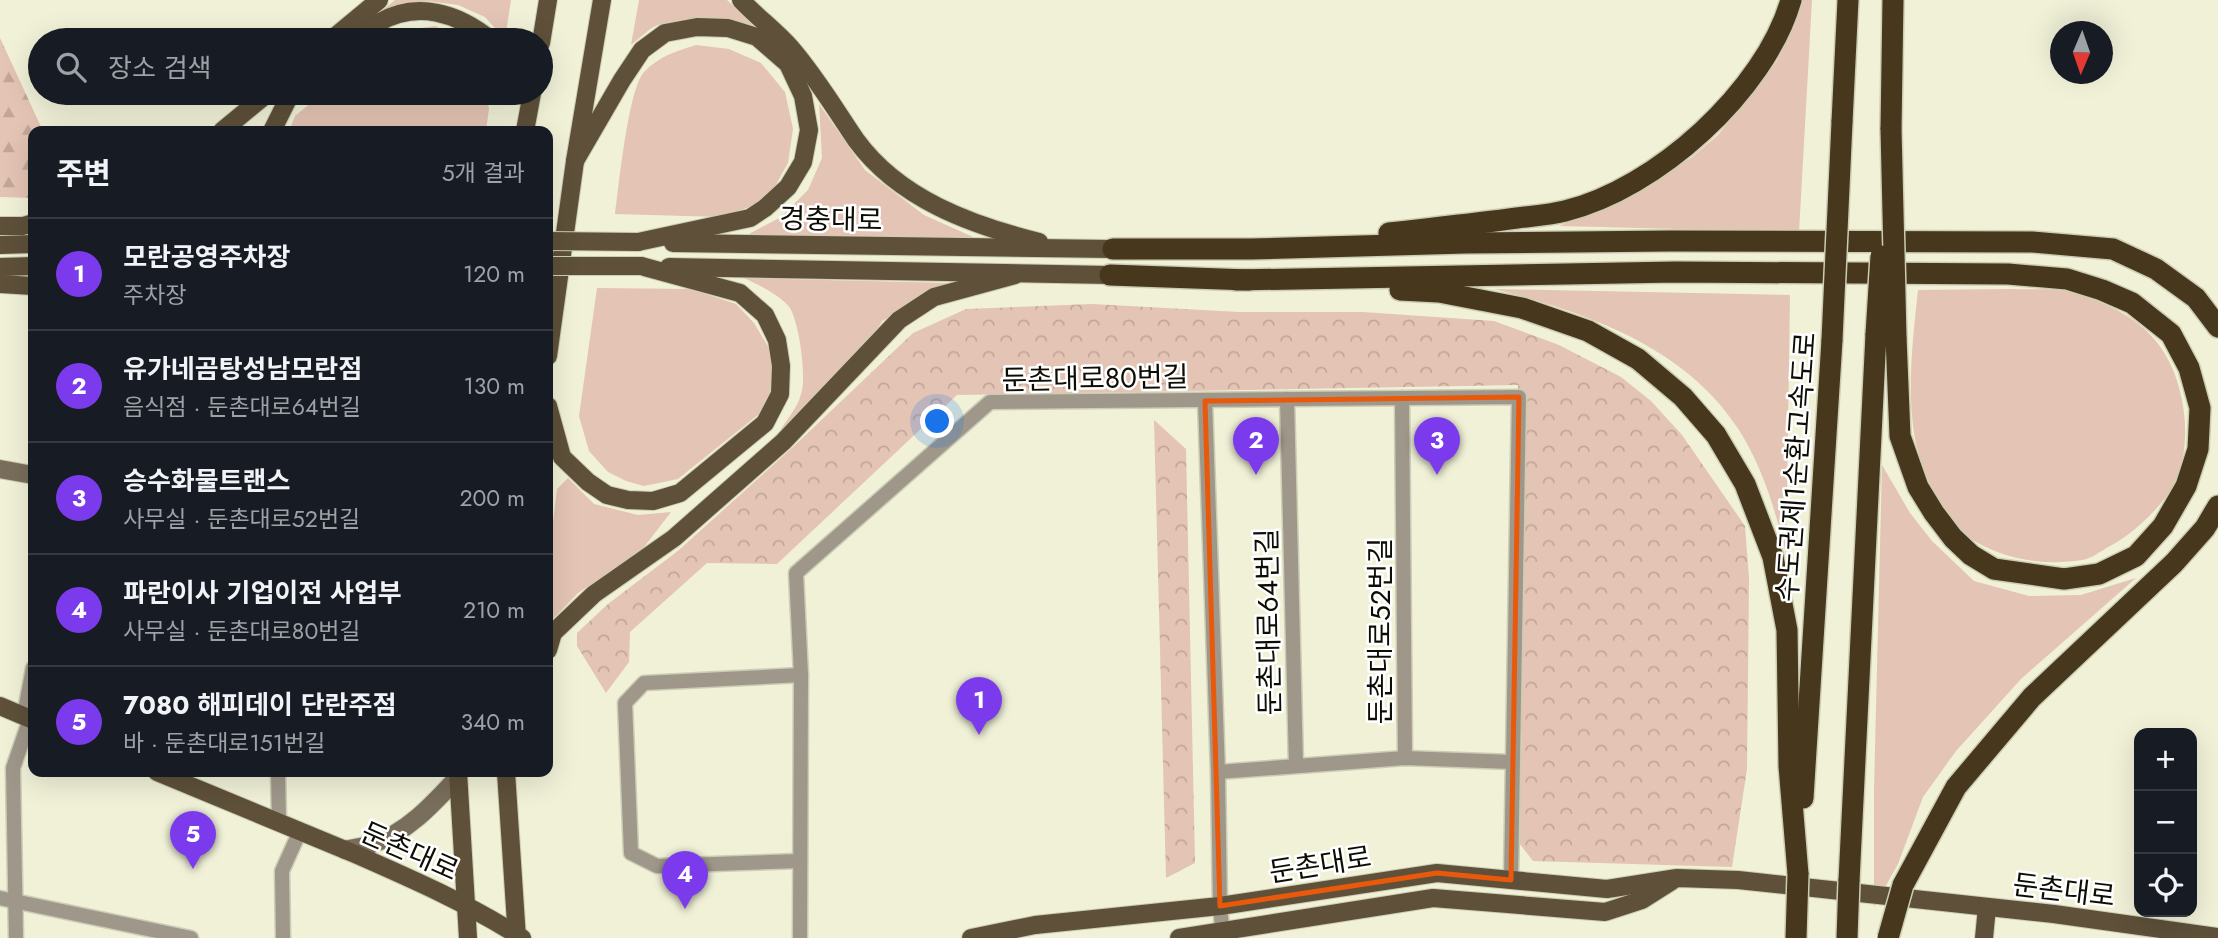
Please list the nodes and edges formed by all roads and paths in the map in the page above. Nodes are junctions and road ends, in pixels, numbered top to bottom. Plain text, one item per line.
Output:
1 (379, 0) edge
2 (548, 0) edge
3 (602, 0) edge
4 (741, 0) edge
5 (1791, 0) edge
6 (1848, 0) edge
7 (1893, 0) edge
8 (345, 28) edge
9 (371, 28) edge
10 (475, 28) edge
11 (543, 28) edge
12 (253, 105) edge
13 (285, 105) edge
14 (522, 105) edge
15 (530, 105) edge
16 (526, 124) edge
17 (228, 126) edge
18 (274, 126) edge
19 (575, 161) junction
20 (28, 223) edge
21 (0, 226) edge
22 (553, 241) edge
23 (638, 242) junction
24 (28, 244) edge
25 (0, 245) edge
26 (1066, 249) junction
27 (1113, 249) joint
28 (1251, 249) junction
29 (28, 266) edge
30 (553, 266) edge
31 (641, 266) junction
32 (0, 267) edge
33 (1015, 275) junction
34 (1110, 275) joint
35 (1236, 280) junction
36 (0, 284) edge
37 (28, 286) edge
38 (553, 320) edge
39 (2218, 327) edge
40 (1886, 335) junction
41 (1402, 398) junction
42 (1287, 399) junction
43 (1205, 401) junction
44 (553, 424) edge
45 (0, 469) edge
46 (28, 474) edge
47 (2218, 506) edge
48 (553, 633) edge
49 (801, 676) junction
50 (0, 706) edge
51 (28, 719) edge
52 (28, 722) edge
53 (1405, 758) junction
54 (1512, 762) junction
55 (1296, 765) junction
56 (1218, 772) junction
57 (174, 777) edge
58 (278, 777) edge
59 (455, 777) edge
60 (458, 777) edge
61 (506, 777) edge
62 (279, 821) junction
63 (300, 831) junction
64 (345, 850) junction
65 (800, 862) junction
66 (1798, 874) junction
67 (1677, 878) junction
68 (1511, 880) junction
69 (0, 898) edge
70 (15, 901) junction
71 (465, 905) junction
72 (1220, 906) junction
73 (1987, 907) junction
74 (1223, 935) edge
75 (521, 937) edge
76 (2218, 937) edge
77 (16, 938) edge
78 (191, 938) edge
79 (283, 938) edge
80 (468, 938) edge
81 (800, 938) edge
82 (971, 938) edge
83 (1179, 938) edge
84 (1796, 938) edge
85 (1847, 938) edge
86 (1888, 938) edge
87 (1984, 938) edge

1 - 8 main road
2 - 11 main road
3 - 19 main road
4 - 26 main road
5 - 28 highway
6 - 66 highway, 수도권제1순환고속도로, bridge
7 - 40 highway, bridge
9 - 10 main road
12 - 17 main road
13 - 18 main road
14 - 16 main road
15 - 16 main road
19 - 23 main road
19 - 38 main road
20 - 21 main road
22 - 23 main road, 경충대로, bridge
23 - 26 main road, 경충대로
24 - 25 main road
26 - 27 main road, 경충대로
27 - 28 highway
28 - 39 highway
29 - 32 main road
30 - 31 main road, 경충대로, bridge
31 - 33 main road, 경충대로
31 - 44 main road
33 - 34 main road, 경충대로
33 - 48 main road
34 - 35 highway
35 - 40 highway
35 - 66 highway
36 - 37 main road
40 - 85 highway, bridge
41 - 42 street, 둔촌대로80번길
41 - 53 street, 둔촌대로52번길
41 - 54 street, 둔촌대로80번길
42 - 43 street, 둔촌대로80번길
42 - 55 street, 둔촌대로64번길
43 - 49 street, 둔촌대로80번길
43 - 56 street, 둔촌대로64번길
45 - 46 street
47 - 86 highway, bridge
49 - 65 street, 둔촌대로80번길
49 - 65 street
50 - 51 main road
52 - 70 street
53 - 54 street, 둔촌대로52번길
53 - 55 street
54 - 68 street
55 - 56 street
56 - 72 street, 둔촌대로64번길
57 - 62 main road, 둔촌대로
58 - 62 street
59 - 64 street
60 - 71 main road
61 - 75 main road
62 - 63 main road, 둔촌대로
63 - 64 main road, 둔촌대로
63 - 79 street
64 - 71 main road, 둔촌대로
65 - 81 street, 둔촌대로80번길
66 - 84 highway, 수도권제1순환고속도로, bridge
67 - 68 main road, 둔촌대로
67 - 73 main road, 둔촌대로
67 - 74 main road, 둔촌대로
68 - 72 main road, 둔촌대로
69 - 70 street
70 - 77 street
70 - 78 street
71 - 75 main road, 둔촌대로
71 - 80 main road
72 - 74 street, 둔촌대로64번길
72 - 82 main road, 둔촌대로
73 - 76 main road, 둔촌대로
73 - 87 main road, 둔촌대로
74 - 83 main road, 둔촌대로

